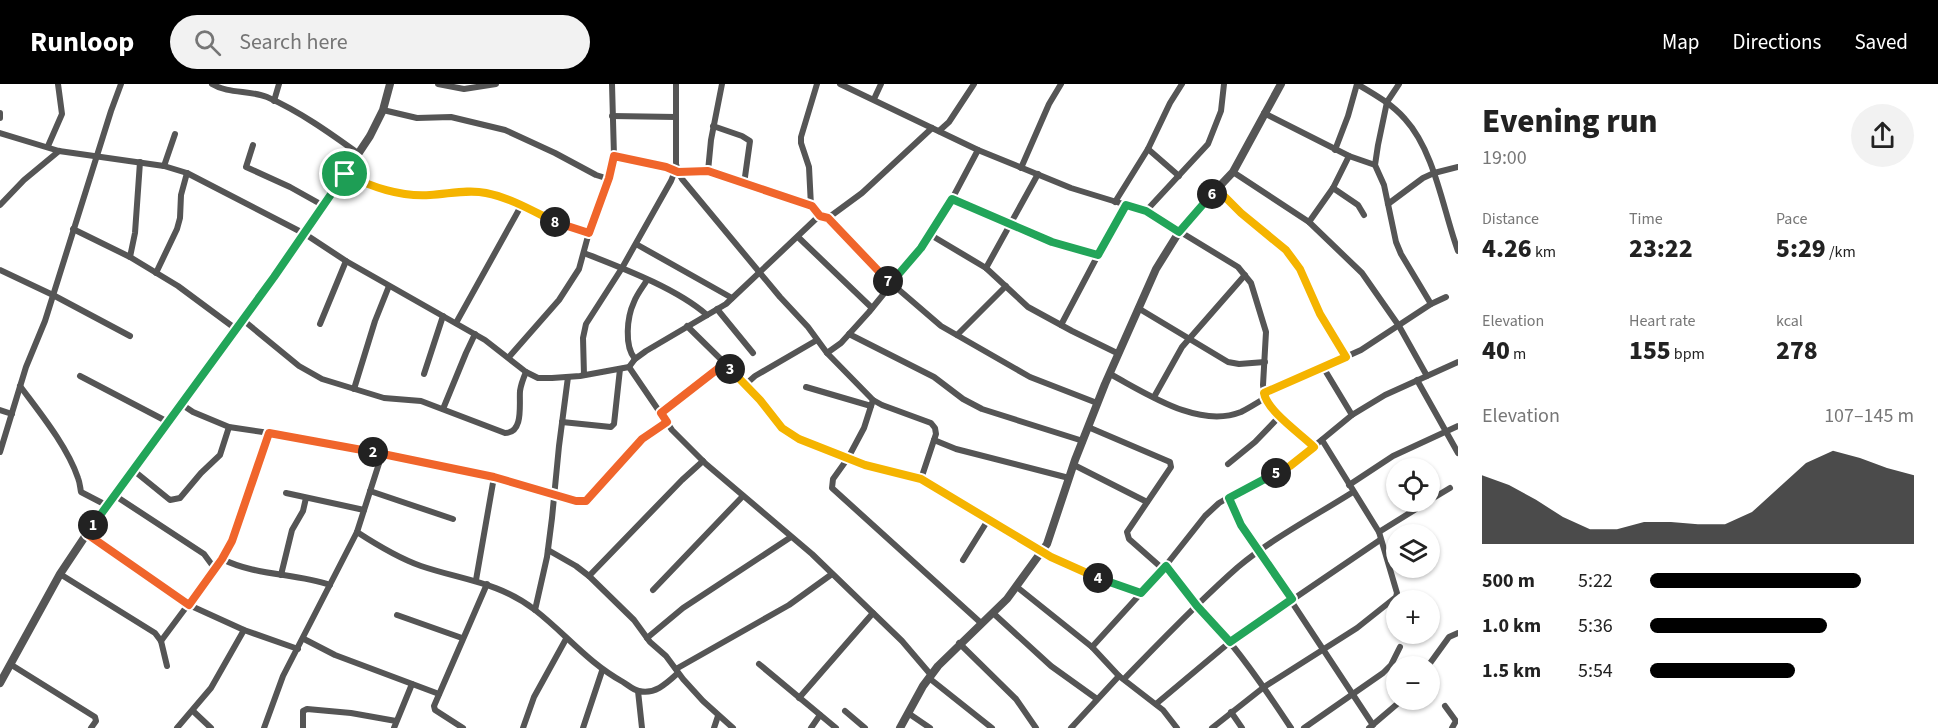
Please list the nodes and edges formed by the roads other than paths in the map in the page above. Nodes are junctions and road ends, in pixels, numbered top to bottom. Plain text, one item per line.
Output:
1 (58, 84) edge
2 (122, 84) edge
3 (212, 84) edge
4 (279, 84) edge
5 (390, 84) edge
6 (438, 84) edge
7 (496, 84) edge
8 (612, 84) edge
9 (676, 84) edge
10 (722, 84) edge
11 (817, 84) edge
12 (840, 84) edge
13 (881, 84) edge
14 (1061, 84) edge
15 (1182, 84) edge
16 (1224, 84) edge
17 (1281, 84) edge
18 (1399, 84) edge
19 (972, 85) edge
20 (874, 99) junction
21 (274, 101) junction
22 (1387, 102) junction
23 (383, 110) junction
24 (0, 113) edge
25 (1264, 113) junction
26 (612, 116) junction
27 (676, 117) junction
28 (0, 118) edge
29 (713, 126) junction
30 (932, 128) junction
31 (939, 131) junction
32 (0, 133) edge
33 (175, 134) dead end
34 (253, 145) dead end
35 (48, 146) junction
36 (1148, 149) junction
37 (978, 150) junction
38 (1335, 150) junction
39 (59, 151) junction
40 (359, 154) junction
41 (98, 156) junction
42 (614, 156) junction
43 (1349, 156) junction
44 (140, 162) junction
45 (1376, 165) junction
46 (164, 166) junction
47 (1458, 167) edge
48 (1021, 168) junction
49 (708, 171) junction
50 (676, 172) junction
51 (1233, 172) junction
52 (187, 173) junction
53 (1434, 173) junction
54 (345, 174) junction
55 (1038, 174) junction
56 (1179, 176) junction
57 (609, 178) junction
58 (744, 184) junction
59 (1333, 188) junction
60 (1217, 189) junction
61 (952, 199) junction
62 (1115, 202) junction
63 (1388, 204) junction
64 (0, 205) edge
65 (1126, 205) junction
66 (324, 206) junction
67 (521, 206) junction
68 (812, 206) junction
69 (1146, 211) junction
70 (1364, 214) dead end
71 (820, 216) junction
72 (828, 218) junction
73 (1309, 222) junction
74 (1011, 226) junction
75 (73, 229) junction
76 (1179, 232) junction
77 (589, 233) junction
78 (304, 234) junction
79 (928, 234) junction
80 (798, 237) junction
81 (636, 244) junction
82 (1458, 251) edge
83 (584, 253) junction
84 (1098, 255) junction
85 (130, 257) junction
86 (346, 261) junction
87 (622, 268) junction
88 (986, 268) junction
89 (1, 273) edge
90 (156, 273) junction
91 (760, 273) junction
92 (1245, 275) junction
93 (647, 280) junction
94 (891, 283) junction
95 (389, 286) junction
96 (1006, 286) junction
97 (53, 295) junction
98 (1446, 297) dead end
99 (732, 298) junction
100 (1431, 304) junction
101 (872, 308) junction
102 (1138, 308) junction
103 (717, 309) junction
104 (708, 315) junction
105 (443, 316) junction
106 (243, 320) junction
107 (456, 323) junction
108 (320, 324) dead end
109 (1061, 325) junction
110 (687, 326) junction
111 (1399, 326) junction
112 (236, 329) junction
113 (475, 334) junction
114 (849, 334) junction
115 (957, 335) junction
116 (130, 336) dead end
117 (1191, 339) junction
118 (817, 340) junction
119 (753, 353) dead end
120 (827, 353) junction
121 (1119, 354) junction
122 (508, 357) junction
123 (1346, 357) junction
124 (635, 359) junction
125 (1265, 362) junction
126 (1458, 362) edge
127 (724, 364) junction
128 (629, 367) junction
129 (1323, 367) junction
130 (620, 369) junction
131 (526, 372) junction
132 (424, 374) dead end
133 (1110, 374) junction
134 (584, 375) junction
135 (80, 376) dead end
136 (1427, 376) junction
137 (568, 377) junction
138 (1417, 380) junction
139 (746, 384) junction
140 (20, 387) junction
141 (807, 387) dead end
142 (354, 389) junction
143 (1265, 396) junction
144 (1154, 397) junction
145 (872, 403) junction
146 (1097, 403) junction
147 (181, 404) junction
148 (443, 409) junction
149 (0, 410) edge
150 (661, 413) junction
151 (12, 414) junction
152 (1352, 415) junction
153 (1280, 416) junction
154 (168, 422) junction
155 (562, 422) junction
156 (667, 422) junction
157 (1458, 426) edge
158 (229, 427) junction
159 (1088, 427) junction
160 (1446, 432) junction
161 (269, 433) junction
162 (934, 440) junction
163 (1322, 440) junction
164 (1083, 441) junction
165 (1314, 447) junction
166 (0, 452) edge
167 (382, 453) junction
168 (1458, 453) edge
169 (848, 458) junction
170 (703, 461) junction
171 (1228, 464) dead end
172 (1074, 465) junction
173 (133, 470) junction
174 (494, 477) junction
175 (1069, 478) junction
176 (921, 479) junction
177 (1349, 485) junction
178 (1450, 488) dead end
179 (370, 490) junction
180 (1353, 492) junction
181 (286, 493) dead end
182 (1440, 494) edge
183 (114, 495) junction
184 (555, 495) junction
185 (744, 496) junction
186 (306, 498) junction
187 (1229, 498) junction
188 (1147, 502) junction
189 (106, 506) junction
190 (364, 510) junction
191 (1411, 512) edge
192 (453, 519) dead end
193 (988, 520) junction
194 (357, 532) junction
195 (1379, 532) junction
196 (87, 534) junction
197 (791, 537) junction
198 (1380, 540) junction
199 (548, 550) junction
200 (1042, 551) junction
201 (1259, 551) junction
202 (222, 559) junction
203 (963, 560) dead end
204 (1164, 567) junction
205 (214, 568) junction
206 (60, 574) junction
207 (832, 574) junction
208 (281, 575) junction
209 (589, 576) junction
210 (476, 580) junction
211 (487, 584) junction
212 (330, 585) junction
213 (1017, 587) junction
214 (653, 590) dead end
215 (1141, 593) junction
216 (1292, 599) junction
217 (189, 605) junction
218 (1197, 606) junction
219 (535, 610) junction
220 (873, 613) junction
221 (993, 614) junction
222 (397, 615) dead end
223 (981, 623) junction
224 (244, 630) junction
225 (1458, 633) edge
226 (462, 638) junction
227 (647, 638) junction
228 (304, 639) junction
229 (566, 639) junction
230 (160, 641) junction
231 (1230, 642) junction
232 (960, 644) junction
233 (1092, 647) junction
234 (1400, 647) dead end
235 (1324, 649) junction
236 (298, 650) junction
237 (1435, 656) edge
238 (10, 664) junction
239 (759, 664) dead end
240 (167, 666) dead end
241 (602, 671) junction
242 (677, 671) junction
243 (930, 677) junction
244 (1121, 677) junction
245 (0, 683) edge
246 (412, 684) junction
247 (1264, 687) junction
248 (638, 691) junction
249 (439, 694) junction
250 (1353, 696) junction
251 (799, 698) junction
252 (1097, 699) junction
253 (1156, 704) junction
254 (1445, 706) dead end
255 (1390, 710) edge
256 (193, 711) junction
257 (845, 711) dead end
258 (1231, 712) junction
259 (908, 713) junction
260 (820, 715) junction
261 (718, 716) junction
262 (395, 725) edge
263 (1371, 727) edge
264 (91, 728) edge
265 (177, 728) edge
266 (211, 728) edge
267 (264, 728) edge
268 (303, 728) edge
269 (463, 728) edge
270 (523, 728) edge
271 (583, 728) edge
272 (642, 728) edge
273 (714, 728) edge
274 (733, 728) edge
275 (811, 728) edge
276 (836, 728) edge
277 (865, 728) edge
278 (900, 728) edge
279 (930, 728) edge
280 (992, 728) edge
281 (1036, 728) edge
282 (1071, 728) edge
283 (1177, 728) edge
284 (1212, 728) edge
285 (1242, 728) edge
286 (1291, 728) edge
287 (1304, 728) edge
288 (1452, 728) edge

1 - 35 street
2 - 41 street
3 - 21 street
4 - 21 street
5 - 23 street
6 - 7 street
8 - 26 street
9 - 27 street
10 - 29 street
11 - 68 street
12 - 20 street
13 - 20 street
14 - 48 street
15 - 36 street
16 - 56 street
17 - 25 street
18 - 22 street
19 - 31 street
20 - 30 street
21 - 40 street
22 - 38 street
22 - 45 street
22 - 53 street
23 - 40 street
23 - 57 street
24 - 28 street
25 - 38 street
25 - 51 street
26 - 27 street
26 - 42 street
27 - 50 street
29 - 49 street
29 - 58 street
30 - 31 street
30 - 72 street
31 - 37 street
32 - 35 street
33 - 46 street
34 - 66 street
35 - 39 street
36 - 56 street
36 - 62 street
37 - 48 street
37 - 61 street
38 - 43 street
39 - 41 street
39 - 64 street
40 - 54 street
41 - 44 street
41 - 75 street
42 - 50 street
42 - 57 street
43 - 45 street
43 - 59 street
44 - 46 street
44 - 85 street
45 - 63 street
46 - 52 street
47 - 53 street
48 - 55 street
49 - 50 street
49 - 58 street
50 - 81 street
50 - 91 street
51 - 60 street
51 - 73 street
52 - 78 street
52 - 90 street
53 - 63 street
53 - 82 street
54 - 66 street
54 - 67 street
55 - 62 street
55 - 74 street
56 - 69 street
57 - 77 street
58 - 68 street
59 - 70 street
59 - 73 street
60 - 76 street
60 - 123 street
61 - 74 street
61 - 79 street
62 - 65 street
63 - 100 street
65 - 69 street
65 - 84 street
66 - 78 street
67 - 77 street
67 - 107 street
68 - 71 street
69 - 76 street
71 - 72 street
71 - 80 street
72 - 94 street
73 - 111 street
74 - 84 street
74 - 88 street
75 - 85 street
75 - 97 street
76 - 92 street
76 - 102 street
77 - 83 street
78 - 86 street
78 - 106 street
79 - 88 street
79 - 94 street
80 - 91 street
80 - 101 street
81 - 87 street
81 - 99 street
83 - 87 street
83 - 122 street
84 - 109 street
85 - 90 street
86 - 95 street
86 - 108 street
87 - 93 street
87 - 134 street
88 - 96 street
89 - 97 street
90 - 112 street
91 - 99 street
91 - 118 street
92 - 117 street
92 - 125 street
93 - 104 street
93 - 124 street
94 - 101 street
94 - 115 street
95 - 105 street
95 - 142 street
96 - 109 street
96 - 115 street
97 - 116 street
97 - 140 street
98 - 100 street
99 - 103 street
100 - 111 street
101 - 114 street
102 - 117 street
102 - 121 street
103 - 104 street
103 - 119 street
104 - 110 street
105 - 107 street
105 - 132 street
106 - 112 street
106 - 142 street
107 - 113 street
109 - 121 street
110 - 124 street
110 - 127 street
111 - 123 street
111 - 136 street
112 - 147 street
113 - 122 street
113 - 148 street
114 - 120 street
114 - 164 street
115 - 146 street
117 - 125 street
117 - 144 street
118 - 120 street
118 - 139 street
120 - 145 street
121 - 133 street
122 - 131 street
123 - 129 street
124 - 128 street
125 - 143 street
126 - 136 street
127 - 139 street
127 - 150 street
128 - 130 street
128 - 150 street
129 - 143 street
129 - 152 street
130 - 134 street
130 - 155 street
131 - 137 street
131 - 148 street
133 - 144 street
133 - 146 street
134 - 137 street
135 - 154 street
136 - 138 street
137 - 155 street
138 - 152 street
138 - 160 street
139 - 169 street
140 - 151 street
140 - 189 street
141 - 145 street
142 - 148 street
143 - 144 street
143 - 153 street
145 - 162 street
145 - 169 street
146 - 159 street
147 - 154 street
147 - 158 street
149 - 151 street
150 - 156 street
151 - 166 street
152 - 163 street
153 - 165 street
153 - 171 street
154 - 173 street
155 - 184 street
156 - 170 street
156 - 184 street
157 - 160 street
158 - 161 street
158 - 173 street
159 - 164 street
159 - 188 street
160 - 168 street
160 - 177 street
161 - 167 street
161 - 202 street
162 - 175 street
162 - 176 street
163 - 165 street
163 - 177 street
164 - 172 street
165 - 187 street
167 - 174 street
167 - 179 street
169 - 176 street
169 - 223 street
170 - 185 street
170 - 209 street
172 - 175 street
172 - 188 street
173 - 183 street
174 - 184 street
174 - 210 street
175 - 200 street
176 - 193 street
177 - 180 street
178 - 182 street
179 - 190 street
179 - 192 street
180 - 195 street
180 - 201 street
181 - 186 street
183 - 189 street
183 - 205 street
184 - 199 street
185 - 197 street
185 - 214 street
186 - 190 street
186 - 208 street
187 - 201 street
187 - 204 street
188 - 204 street
189 - 196 street
190 - 194 street
191 - 195 street
193 - 200 street
193 - 203 street
194 - 210 street
194 - 212 street
195 - 198 street
196 - 206 street
196 - 217 street
197 - 207 street
197 - 227 street
198 - 216 street
198 - 235 street
199 - 209 street
199 - 219 street
200 - 213 street
200 - 215 street
201 - 216 street
201 - 218 street
202 - 205 street
202 - 208 street
204 - 215 street
204 - 218 street
205 - 217 street
206 - 230 street
206 - 238 street
207 - 220 street
207 - 242 street
208 - 212 street
209 - 227 street
210 - 211 street
211 - 219 street
211 - 226 street
212 - 228 street
213 - 221 street
213 - 233 street
215 - 233 street
216 - 231 street
216 - 235 street
217 - 224 street
217 - 230 street
218 - 231 street
218 - 244 street
219 - 229 street
220 - 243 street
220 - 251 street
221 - 223 street
221 - 252 street
222 - 226 street
223 - 232 street
224 - 236 street
224 - 256 street
225 - 237 street
226 - 249 street
227 - 242 street
228 - 236 street
228 - 246 street
229 - 241 street
229 - 270 street
230 - 240 street
231 - 247 street
231 - 253 street
232 - 243 street
232 - 281 street
233 - 244 street
234 - 250 street
235 - 247 street
235 - 250 street
236 - 267 street
238 - 245 street
238 - 264 street
239 - 251 street
241 - 248 street
241 - 271 street
242 - 248 street
242 - 261 street
243 - 259 street
243 - 280 street
244 - 252 street
244 - 253 street
246 - 249 street
246 - 262 street
247 - 258 street
247 - 286 street
248 - 272 street
249 - 269 street
250 - 263 street
250 - 287 street
251 - 260 street
252 - 282 street
253 - 283 street
254 - 288 street
255 - 263 street
256 - 265 street
256 - 266 street
257 - 277 street
258 - 284 street
258 - 285 street
259 - 278 street
259 - 279 street
260 - 275 street
260 - 276 street
261 - 273 street
261 - 274 street
262 - 268 street

